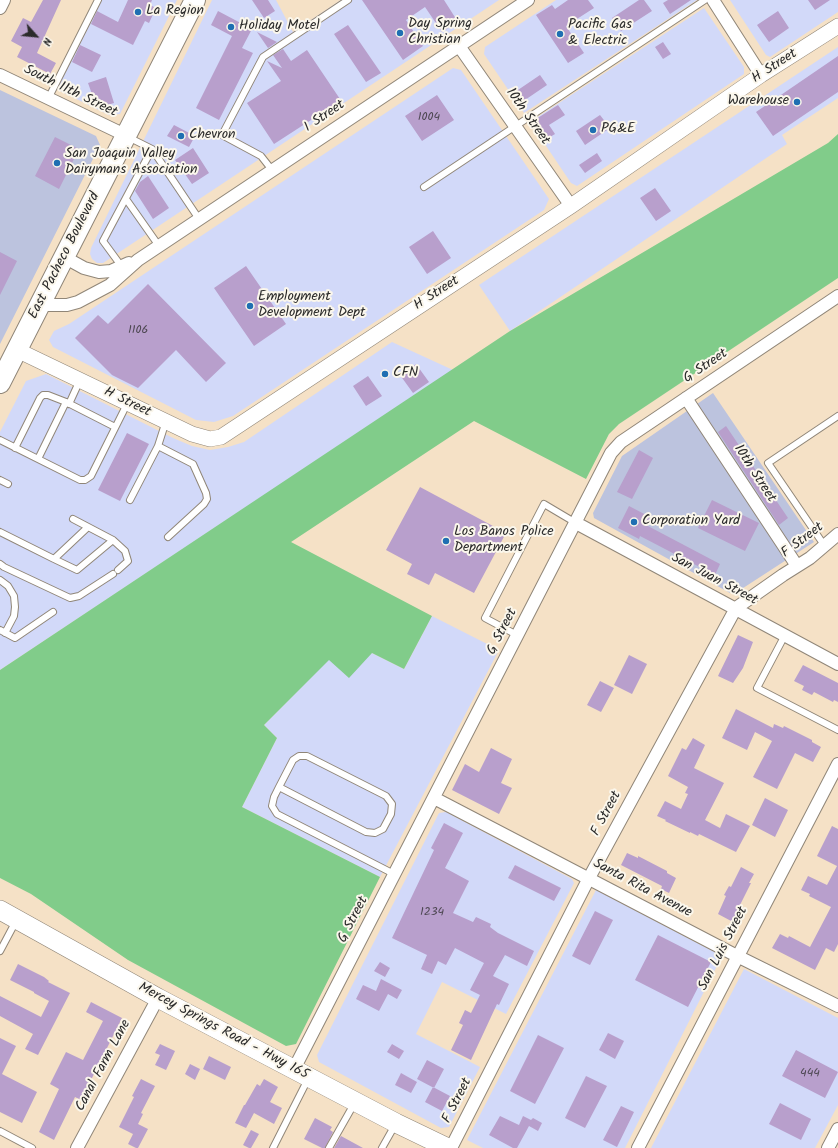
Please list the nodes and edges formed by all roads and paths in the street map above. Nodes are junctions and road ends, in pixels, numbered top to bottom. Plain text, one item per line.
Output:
1 (4, 0) edge
2 (98, 0) edge
3 (195, 0) edge
4 (348, 0) edge
5 (528, 0) edge
6 (705, 0) edge
7 (713, 0) edge
8 (0, 8) edge
9 (838, 26) edge
10 (460, 46) junction
11 (0, 75) edge
12 (761, 75) junction
13 (48, 99) junction
14 (515, 126) junction
15 (127, 136) junction
16 (152, 149) junction
17 (272, 170) junction
18 (424, 187) dead end
19 (126, 198) junction
20 (570, 206) junction
21 (199, 219) junction
22 (159, 246) junction
23 (64, 257) junction
24 (138, 260) junction
25 (122, 266) junction
26 (838, 296) edge
27 (40, 305) junction
28 (17, 350) junction
29 (80, 380) junction
30 (0, 383) edge
31 (686, 398) junction
32 (67, 403) junction
33 (127, 403) junction
34 (838, 416) edge
35 (166, 421) junction
36 (116, 427) junction
37 (0, 440) edge
38 (158, 446) junction
39 (15, 448) junction
40 (38, 459) junction
41 (0, 480) edge
42 (8, 484) dead end
43 (130, 500) dead end
44 (73, 519) dead end
45 (576, 523) junction
46 (88, 527) junction
47 (0, 532) edge
48 (838, 534) edge
49 (168, 537) dead end
50 (113, 540) junction
51 (824, 545) junction
52 (54, 559) junction
53 (0, 564) edge
54 (797, 566) junction
55 (0, 580) edge
56 (736, 608) junction
57 (54, 612) dead end
58 (2, 631) edge
59 (785, 635) junction
60 (517, 636) junction
61 (838, 664) edge
62 (838, 730) edge
63 (838, 764) edge
64 (279, 787) junction
65 (434, 798) junction
66 (394, 874) junction
67 (589, 878) junction
68 (0, 910) edge
69 (17, 919) junction
70 (0, 951) edge
71 (737, 956) junction
72 (158, 998) junction
73 (838, 1006) edge
74 (301, 1074) junction
75 (355, 1102) junction
76 (396, 1123) junction
77 (838, 1129) edge
78 (0, 1131) edge
79 (275, 1146) edge
80 (32, 1148) edge
81 (77, 1148) edge
82 (330, 1148) edge
83 (382, 1148) edge
84 (450, 1148) edge
85 (638, 1148) edge
86 (828, 1148) edge

1 - 8 street
2 - 13 lane
3 - 15 highway, East Pacheco Boulevard
4 - 17 lane
5 - 10 street, I Street
6 - 14 lane
7 - 12 street
9 - 12 street, H Street
10 - 14 street, 10th Street
10 - 17 street, I Street
11 - 13 street, South 11th Street
12 - 20 street, H Street
13 - 15 street, South 11th Street
14 - 18 lane
14 - 20 street, 10th Street
15 - 16 lane
15 - 23 highway, East Pacheco Boulevard
16 - 19 lane
16 - 21 lane
17 - 21 street, I Street
19 - 22 lane
19 - 25 lane
20 - 35 street, H Street
21 - 22 street, I Street
22 - 24 street, I Street
23 - 25 street, I Street
23 - 27 highway, East Pacheco Boulevard
24 - 25 street, I Street
24 - 27 street, I Street
26 - 31 street, G Street
27 - 28 highway, East Pacheco Boulevard
28 - 29 street, H Street
28 - 30 highway, East Pacheco Boulevard
29 - 32 lane
29 - 33 street, H Street
31 - 45 street, G Street
31 - 54 street, 10th Street
32 - 36 lane
32 - 39 lane
32 - 40 lane
33 - 35 street, H Street
33 - 36 lane
34 - 51 lane
35 - 38 lane
36 - 40 lane
37 - 39 lane
38 - 43 lane
38 - 49 lane
39 - 40 lane
41 - 42 lane
44 - 46 lane
45 - 56 street, San Juan Street
45 - 60 street, G Street
45 - 60 lane
46 - 50 lane
46 - 52 lane
47 - 52 lane
48 - 51 street, F Street
50 - 52 lane
50 - 53 lane
51 - 54 street, F Street
54 - 56 street, F Street
55 - 58 lane
56 - 59 street, San Juan Street
56 - 67 street, F Street
57 - 58 lane
59 - 61 street, San Juan Street
59 - 62 lane
60 - 65 street, G Street
63 - 71 street, San Luis Street
64 - 64 lane
64 - 66 lane
65 - 66 street, G Street
65 - 67 street, Santa Rita Avenue
66 - 74 street, G Street
67 - 71 street, Santa Rita Avenue
67 - 84 street, F Street
68 - 69 main road, Mercey Springs Road - Hwy 165
69 - 70 lane
69 - 72 main road, Mercey Springs Road - Hwy 165
71 - 73 street, Santa Rita Avenue
71 - 85 street, San Luis Street
72 - 74 main road, Mercey Springs Road - Hwy 165
72 - 81 street, Canal Farm Lane
74 - 75 main road, Mercey Springs Road - Hwy 165
74 - 79 lane
75 - 76 main road, Mercey Springs Road - Hwy 165
75 - 82 lane
76 - 83 lane
76 - 84 main road, Mercey Springs Road - Hwy 165
77 - 86 street
78 - 80 lane

